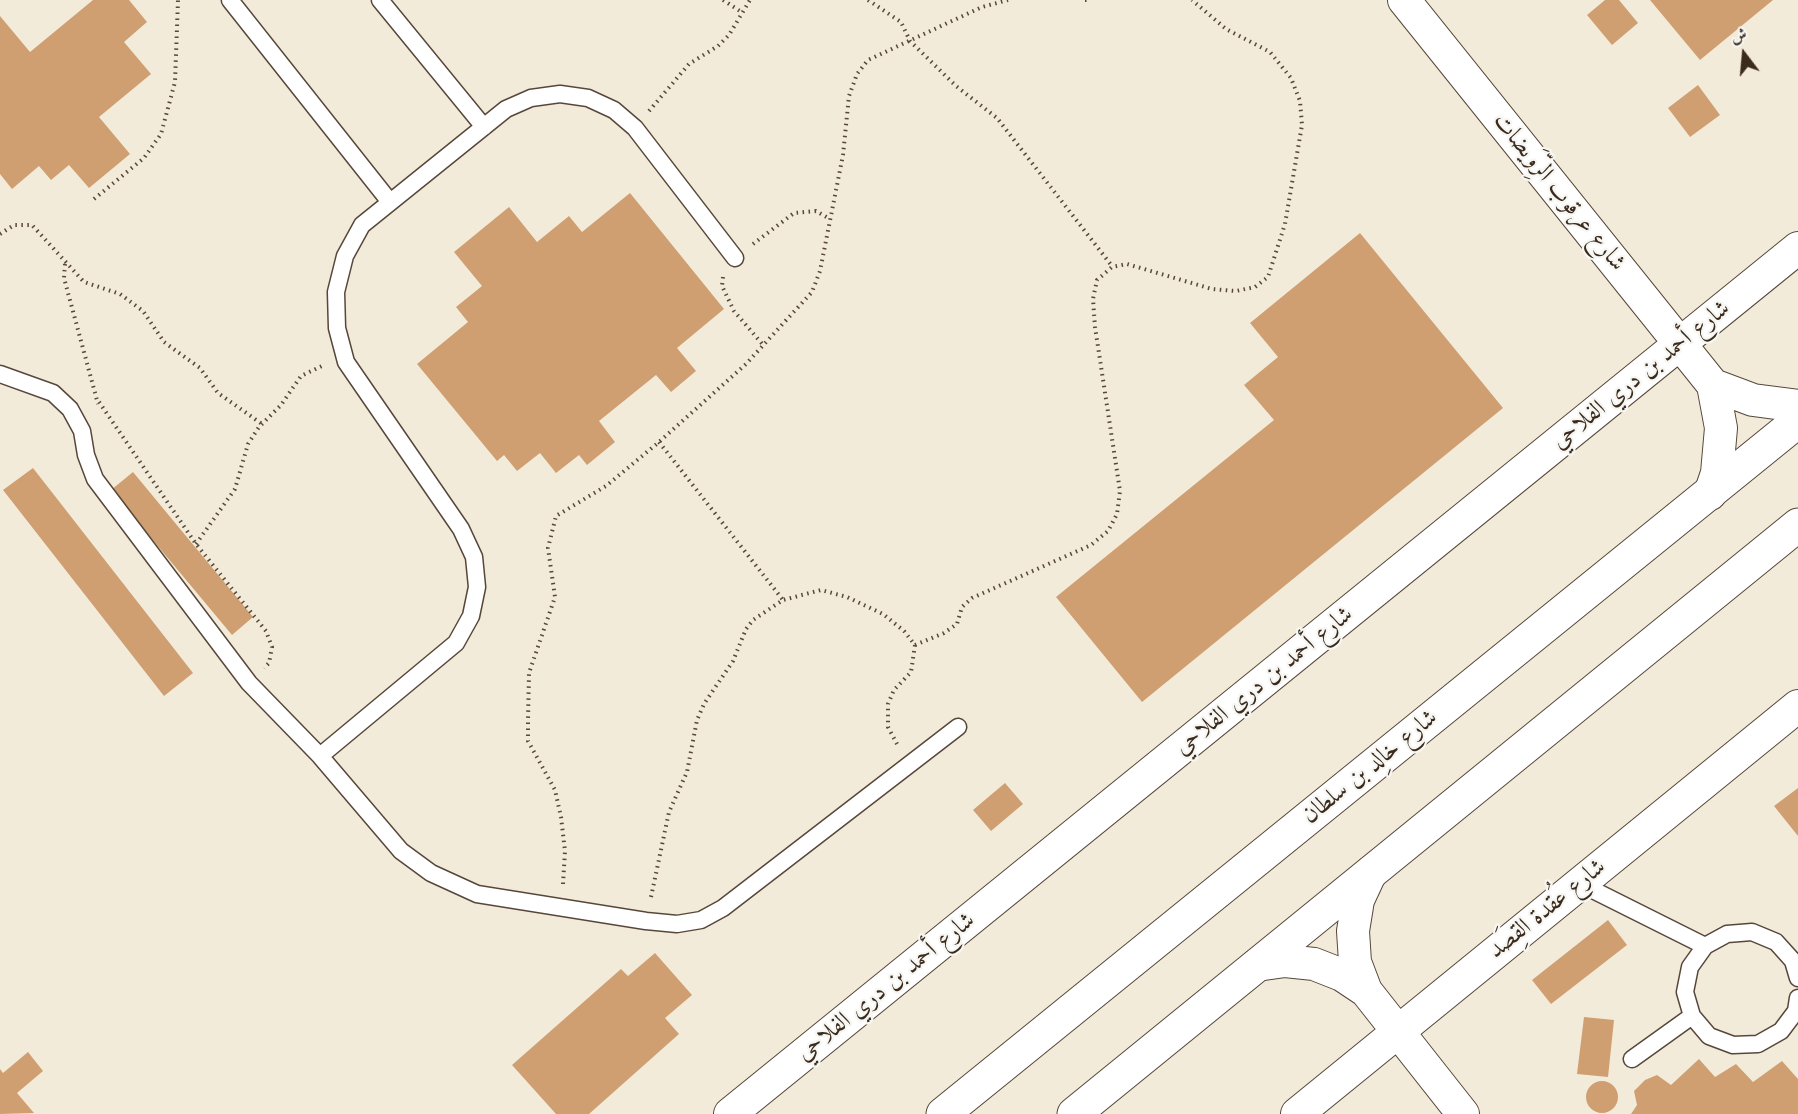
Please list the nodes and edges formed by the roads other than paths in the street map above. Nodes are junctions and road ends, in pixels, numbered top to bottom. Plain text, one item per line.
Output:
1 (230, 0) edge
2 (380, 0) edge
3 (1404, 0) edge
4 (483, 127) junction
5 (390, 202) junction
6 (1798, 248) edge
7 (735, 258) dead end
8 (1681, 343) junction
9 (0, 374) edge
10 (1713, 385) junction
11 (1798, 406) edge
12 (1798, 421) edge
13 (1710, 494) junction
14 (1798, 525) edge
15 (1798, 706) edge
16 (958, 727) dead end
17 (320, 756) junction
18 (1371, 872) junction
19 (1579, 884) junction
20 (1705, 946) junction
21 (1257, 965) junction
22 (1798, 978) edge
23 (1366, 991) junction
24 (1798, 998) edge
25 (1692, 1016) junction
26 (1397, 1031) junction
27 (1632, 1059) dead end
28 (730, 1114) edge
29 (944, 1114) edge
30 (1074, 1114) edge
31 (1297, 1114) edge
32 (1463, 1114) edge

1 - 5 lane
2 - 4 lane
3 - 8 street, شارع عرقوب الرِّوَيضات
4 - 5 lane
4 - 7 lane
5 - 17 lane
6 - 8 street, شارع أحمد بن دري الفلاحي
8 - 10 street, شارع عرقوب الرِّوَيضات
8 - 28 street, شارع أحمد بن دري الفلاحي
9 - 17 lane
10 - 11 street
10 - 13 street, شارع عرقوب الرِّوَيضات
12 - 13 main road, شارع خالِد بن سلطان
13 - 29 main road, شارع خالِد بن سلطان
14 - 18 main road
15 - 19 street, شارع عُقدة القِصَد
16 - 17 lane
18 - 21 main road
18 - 23 street
19 - 20 lane
19 - 26 street, شارع عُقدة القِصَد
20 - 22 lane
20 - 25 lane
21 - 23 street
21 - 30 main road
23 - 26 street
24 - 25 lane
25 - 27 lane
26 - 31 street, شارع عُقدة القِصَد
26 - 32 street

